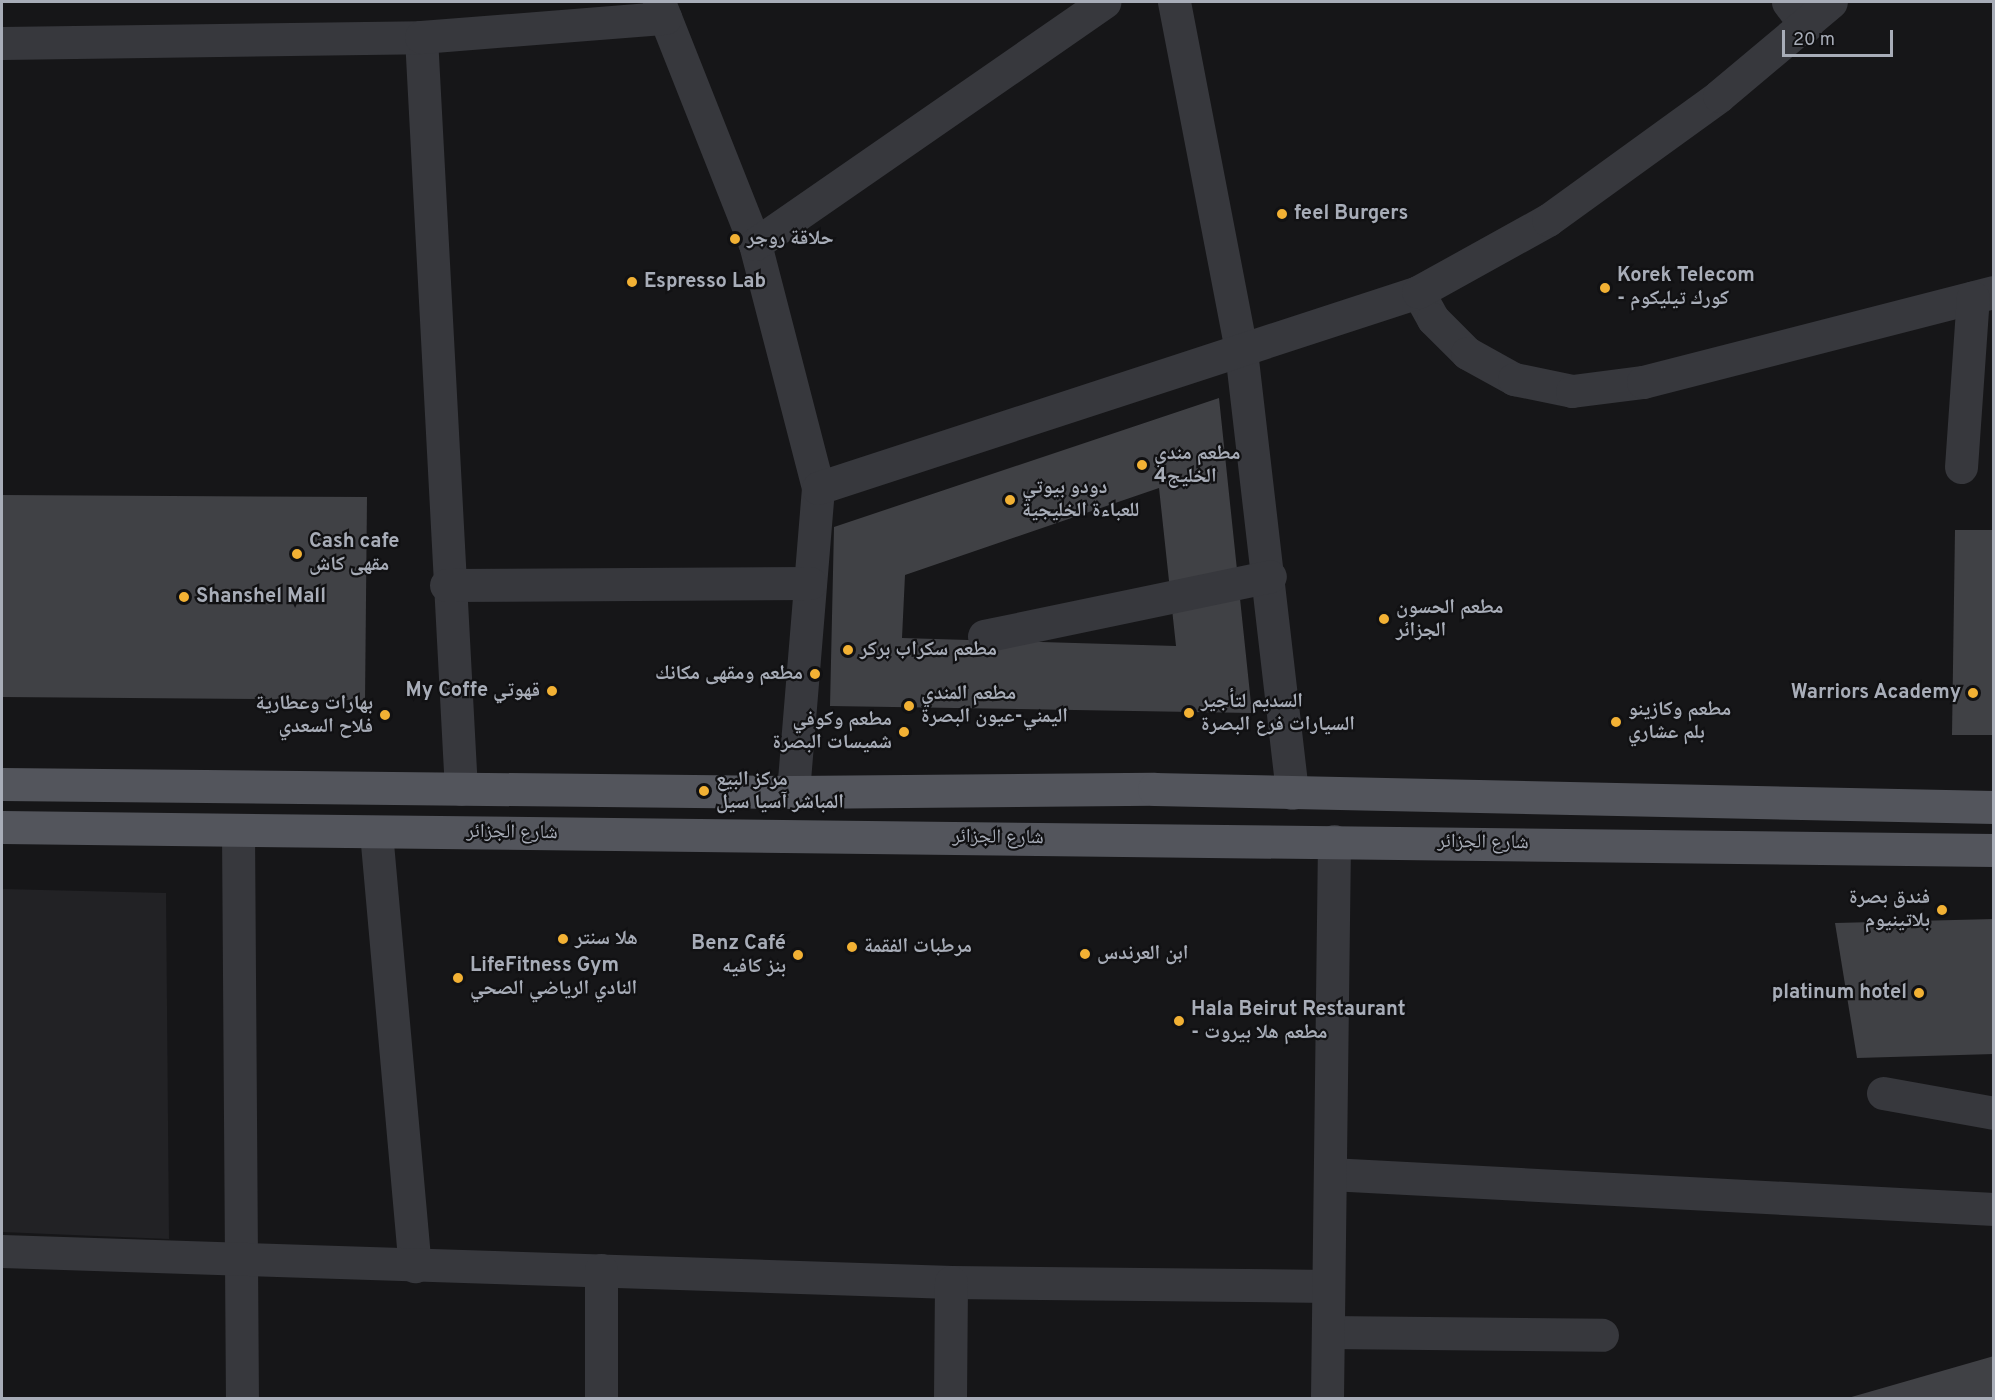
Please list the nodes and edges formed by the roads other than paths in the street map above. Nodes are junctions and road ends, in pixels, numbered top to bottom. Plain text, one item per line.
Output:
1 (1104, 2) edge
2 (1174, 2) edge
3 (1831, 2) edge
4 (662, 10) edge
5 (1797, 14) edge
6 (421, 37) junction
7 (2, 44) edge
8 (755, 244) junction
9 (1418, 292) junction
10 (1983, 294) edge
11 (1241, 351) junction
12 (1961, 467) dead end
13 (818, 488) junction
14 (1270, 576) junction
15 (810, 583) junction
16 (446, 585) junction
17 (984, 636) dead end
18 (2, 784) edge
19 (461, 789) junction
20 (1154, 789) junction
21 (793, 792) junction
22 (1251, 792) junction
23 (1292, 793) junction
24 (1994, 807) edge
25 (2, 827) edge
26 (238, 831) junction
27 (376, 832) junction
28 (1156, 840) junction
29 (1334, 841) junction
30 (1252, 844) junction
31 (1994, 850) edge
32 (1883, 1093) dead end
33 (1994, 1113) edge
34 (1330, 1174) junction
35 (1994, 1209) edge
36 (2, 1251) edge
37 (241, 1262) junction
38 (416, 1266) junction
39 (601, 1270) junction
40 (951, 1282) junction
41 (1329, 1286) junction
42 (1328, 1332) junction
43 (1602, 1335) dead end
44 (242, 1398) edge
45 (601, 1398) edge
46 (950, 1398) edge
47 (1327, 1398) edge

1 - 8 street
2 - 11 street
3 - 5 street
4 - 6 street
4 - 8 street
5 - 9 street
6 - 7 street
6 - 16 street
8 - 13 street
9 - 10 street
9 - 11 street
10 - 12 street
11 - 13 street
11 - 14 street
13 - 15 street
14 - 17 street
14 - 23 street
15 - 16 street
15 - 21 street
16 - 19 street
18 - 19 main road
19 - 21 main road
20 - 21 main road
20 - 22 main road
20 - 28 main road
22 - 23 main road
22 - 30 main road
23 - 24 main road
25 - 26 main road, شارع الجزائر
26 - 27 main road, شارع الجزائر
26 - 37 street
27 - 28 main road, شارع الجزائر
27 - 38 street
28 - 30 main road, شارع الجزائر
29 - 30 main road, شارع الجزائر
29 - 31 main road, شارع الجزائر
29 - 34 street
32 - 33 street
34 - 35 street
34 - 41 street
36 - 37 street
37 - 38 street
37 - 44 street
38 - 39 street
39 - 40 street
39 - 45 street
40 - 41 street
40 - 46 street
41 - 42 street
42 - 43 street
42 - 47 street

